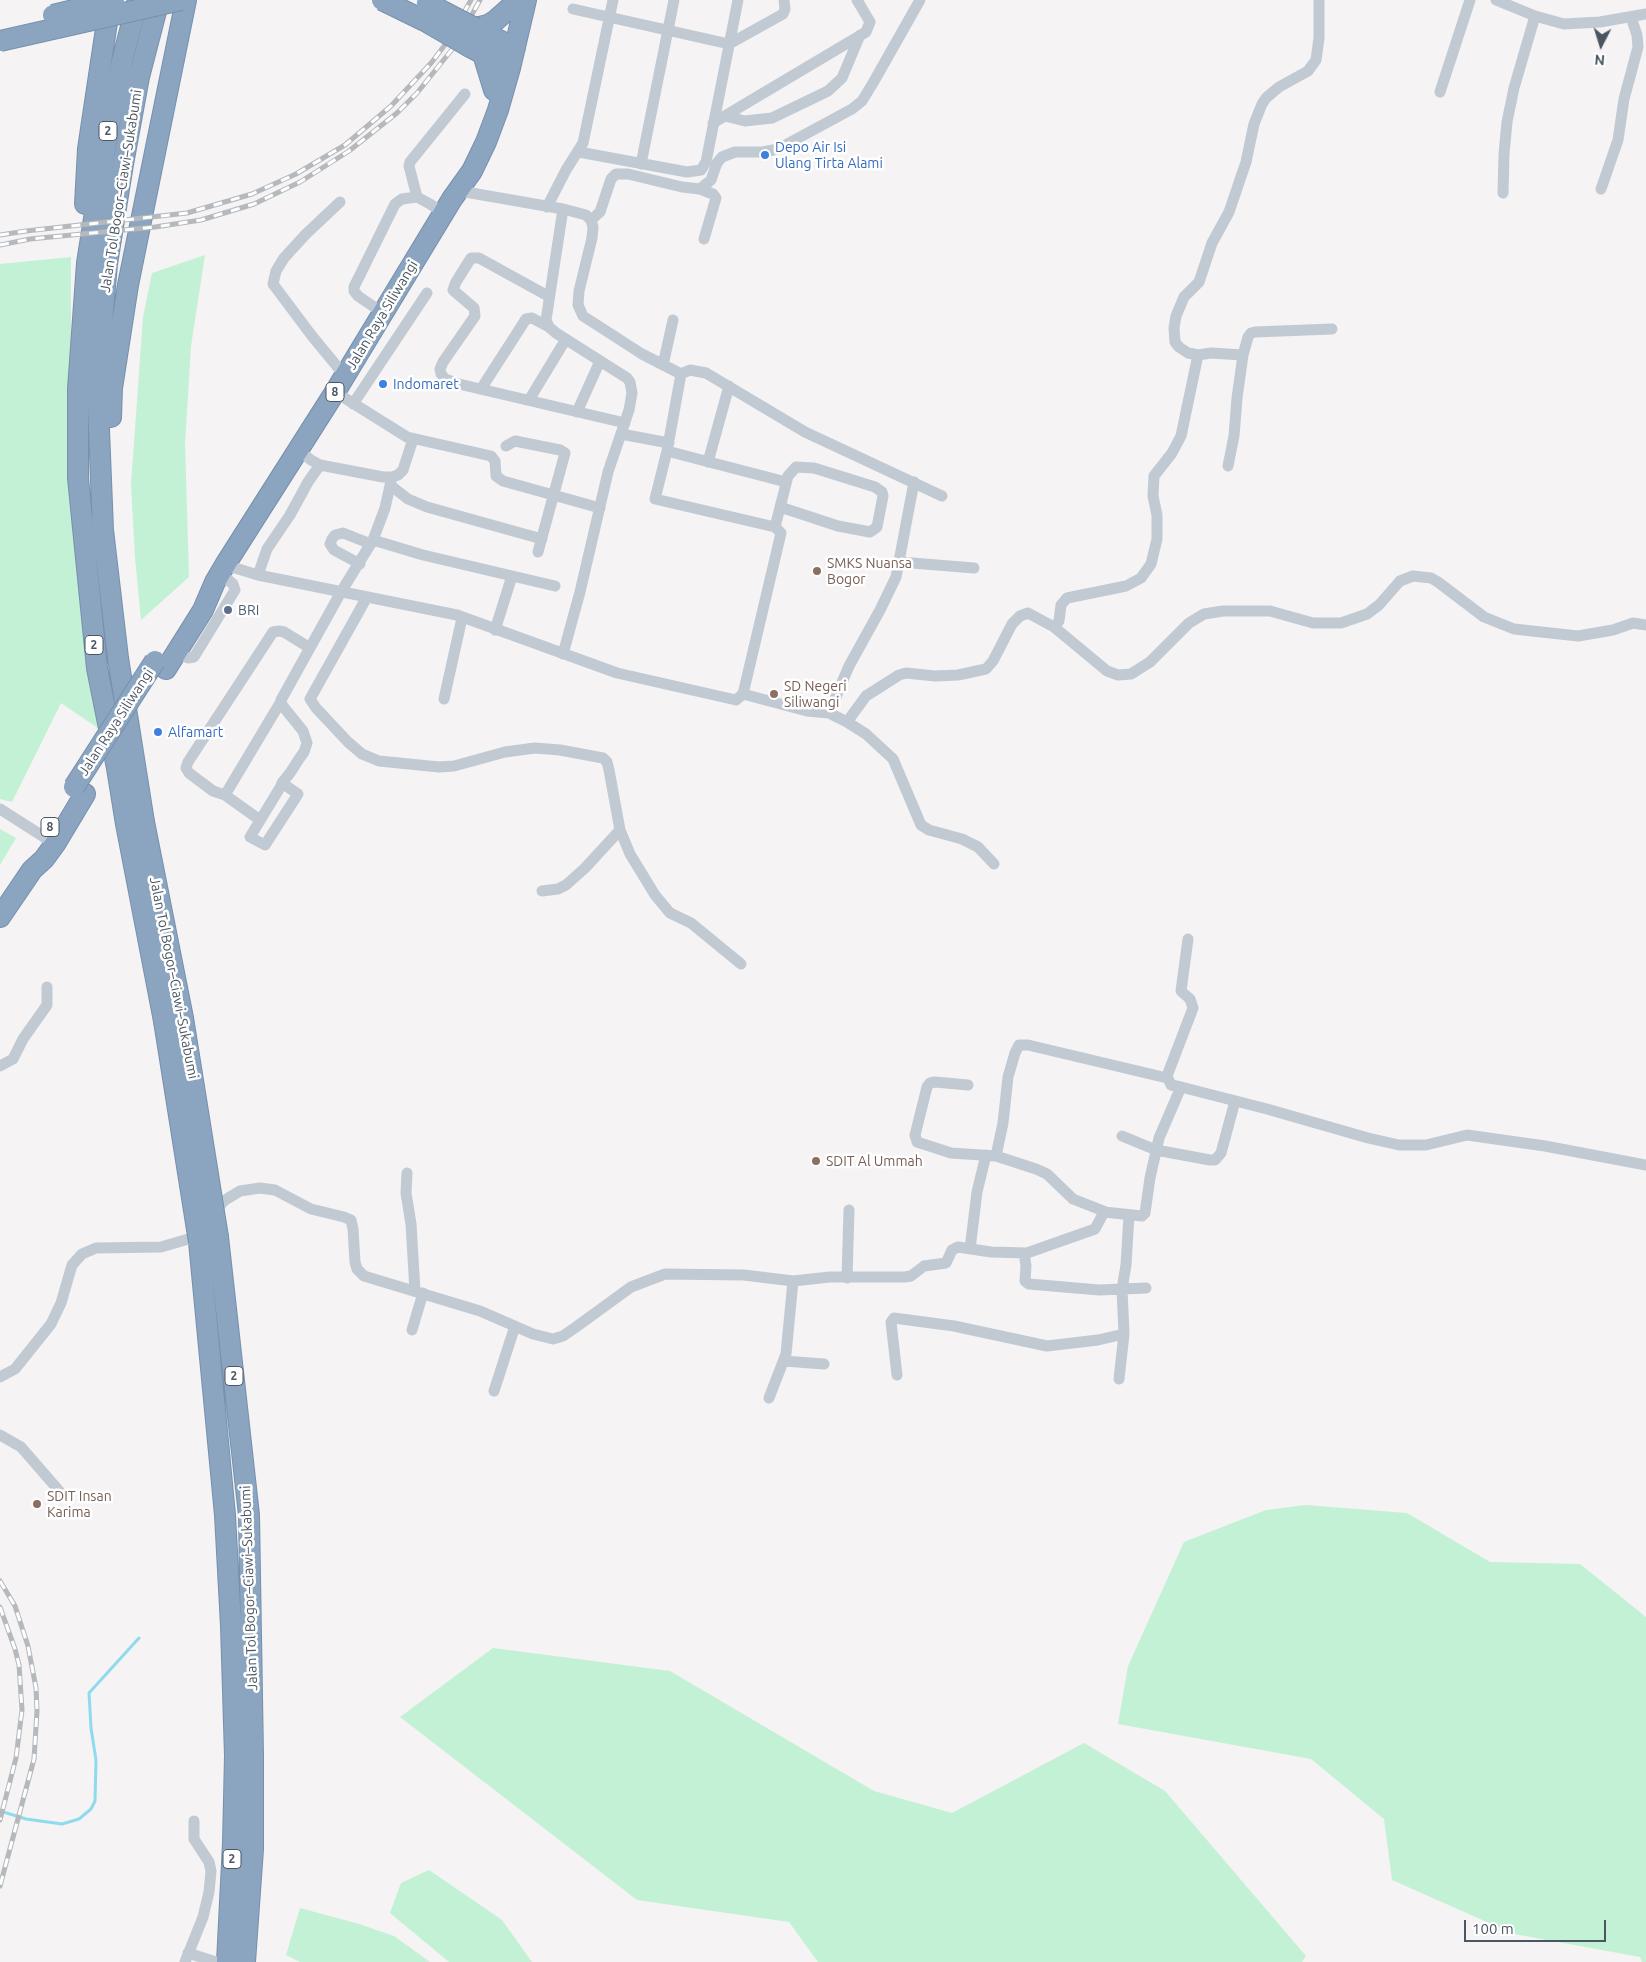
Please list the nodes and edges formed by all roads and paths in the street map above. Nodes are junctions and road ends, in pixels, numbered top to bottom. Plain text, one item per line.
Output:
1 (112, 0) edge
2 (138, 0) edge
3 (159, 0) edge
4 (181, 0) edge
5 (186, 0) edge
6 (382, 0) edge
7 (420, 0) edge
8 (613, 0) edge
9 (674, 0) edge
10 (738, 0) edge
11 (784, 0) edge
12 (857, 0) edge
13 (920, 0) edge
14 (1318, 0) edge
15 (1470, 0) edge
16 (1496, 0) edge
17 (519, 1) edge
18 (573, 9) dead end
19 (1646, 14) edge
20 (1535, 16) junction
21 (1631, 17) junction
22 (609, 18) junction
23 (0, 29) edge
24 (667, 30) junction
25 (860, 35) junction
26 (0, 41) edge
27 (729, 44) junction
28 (494, 51) junction
29 (1440, 92) dead end
30 (465, 94) dead end
31 (725, 116) junction
32 (713, 123) junction
33 (579, 152) junction
34 (641, 164) junction
35 (695, 172) junction
36 (699, 189) junction
37 (1601, 189) dead end
38 (1503, 193) dead end
39 (417, 198) junction
40 (452, 198) junction
41 (340, 202) dead end
42 (547, 207) junction
43 (563, 210) junction
44 (591, 220) junction
45 (704, 239) dead end
46 (87, 263) junction
47 (427, 293) dead end
48 (548, 296) junction
49 (383, 313) junction
50 (673, 320) dead end
51 (549, 327) junction
52 (1332, 329) dead end
53 (566, 339) junction
54 (1198, 355) junction
55 (1243, 355) junction
56 (600, 361) junction
57 (663, 365) junction
58 (681, 374) junction
59 (340, 384) junction
60 (729, 386) junction
61 (481, 389) junction
62 (529, 400) junction
63 (353, 404) junction
64 (577, 412) junction
65 (623, 428) junction
66 (413, 439) junction
67 (506, 446) dead end
68 (668, 447) junction
69 (298, 450) junction
70 (708, 462) junction
71 (320, 465) junction
72 (1228, 466) dead end
73 (391, 481) junction
74 (786, 482) junction
75 (914, 482) junction
76 (554, 495) junction
77 (942, 496) dead end
78 (780, 507) junction
79 (600, 508) junction
80 (774, 527) junction
81 (103, 530) junction
82 (542, 540) junction
83 (372, 542) junction
84 (538, 552) dead end
85 (900, 562) junction
86 (360, 564) junction
87 (974, 568) dead end
88 (220, 574) junction
89 (258, 575) junction
90 (512, 576) junction
91 (555, 586) dead end
92 (342, 592) junction
93 (367, 597) junction
94 (462, 618) junction
95 (1646, 625) edge
96 (1054, 627) junction
97 (495, 630) junction
98 (310, 648) junction
99 (563, 654) junction
100 (161, 665) junction
101 (743, 694) junction
102 (444, 699) dead end
103 (280, 703) junction
104 (829, 714) junction
105 (847, 722) junction
106 (282, 783) junction
107 (225, 795) junction
108 (0, 810) edge
109 (260, 820) junction
110 (620, 830) junction
111 (49, 841) junction
112 (994, 864) dead end
113 (542, 891) dead end
114 (0, 917) edge
115 (1188, 939) dead end
116 (741, 964) dead end
117 (47, 987) dead end
118 (174, 1019) junction
119 (0, 1066) edge
120 (1167, 1078) junction
121 (968, 1085) dead end
122 (1181, 1087) junction
123 (1236, 1101) junction
124 (1122, 1136) dead end
125 (1156, 1150) junction
126 (991, 1155) junction
127 (1646, 1165) edge
128 (407, 1172) dead end
129 (849, 1210) dead end
130 (1106, 1212) junction
131 (1129, 1215) junction
132 (209, 1240) junction
133 (970, 1249) junction
134 (1024, 1253) junction
135 (847, 1278) junction
136 (793, 1281) junction
137 (1146, 1288) dead end
138 (1122, 1289) junction
139 (419, 1292) junction
140 (515, 1326) junction
141 (412, 1330) dead end
142 (1124, 1334) junction
143 (784, 1361) junction
144 (824, 1364) dead end
145 (897, 1375) dead end
146 (0, 1377) edge
147 (1119, 1379) dead end
148 (494, 1391) dead end
149 (769, 1398) dead end
150 (0, 1435) edge
151 (61, 1493) dead end
152 (244, 1756) junction
153 (194, 1821) dead end
154 (186, 1957) edge
155 (211, 1960) edge
156 (227, 1962) edge
157 (245, 1962) edge

1 - 23 highway, bridge
1 - 46 highway
2 - 46 highway, Jalan Tol Bogor–Ciawi–Sukabumi / 2
3 - 81 highway, Jalan Tol Bogor–Ciawi–Sukabumi / 2
4 - 26 highway, bridge
5 - 81 highway
6 - 28 highway, bridge
7 - 28 highway, bridge
8 - 22 street
9 - 24 street
10 - 27 street
11 - 27 street
12 - 25 street
13 - 36 street
14 - 54 street
15 - 29 street
16 - 20 street
17 - 28 highway, Jalan Raya Siliwangi / 8
17 - 28 highway
18 - 22 street
19 - 21 street
20 - 21 street
20 - 38 street
21 - 37 street
22 - 24 street
22 - 33 street
24 - 27 street
24 - 34 street
25 - 31 street
25 - 31 street
27 - 32 street
28 - 40 highway, Jalan Raya Siliwangi / 8
28 - 40 highway, Jalan Raya Siliwangi / 8
30 - 39 street
31 - 32 street
32 - 35 street
33 - 34 street
33 - 42 street
34 - 35 street
35 - 36 street
36 - 44 street
36 - 45 street
39 - 40 street
39 - 49 street
40 - 42 street
40 - 49 highway, Jalan Raya Siliwangi / 8
41 - 59 street
42 - 43 street
43 - 44 street
43 - 48 street
44 - 57 street
46 - 118 highway, Jalan Tol Bogor–Ciawi–Sukabumi / 2
47 - 63 street
48 - 51 street
48 - 61 street
49 - 59 highway, Jalan Raya Siliwangi / 8
50 - 57 street
51 - 53 street
51 - 61 street
52 - 55 street
53 - 56 street
53 - 62 street
54 - 55 street
54 - 96 street
55 - 72 street
56 - 64 street
56 - 65 street
57 - 58 street
58 - 60 street
58 - 68 street
59 - 63 street
59 - 69 highway, Jalan Raya Siliwangi / 8
60 - 70 street
60 - 75 street
61 - 62 street
62 - 64 street
63 - 66 street
64 - 65 street
65 - 68 street
65 - 79 street
66 - 73 street
66 - 76 street
67 - 76 street
68 - 70 street
68 - 80 street
69 - 71 street
69 - 88 highway, Jalan Raya Siliwangi / 8
70 - 74 street
71 - 73 street
71 - 89 street
73 - 82 street
73 - 83 street
74 - 78 street
74 - 78 street
75 - 77 street
75 - 85 street
76 - 79 street
76 - 82 street
78 - 80 street
79 - 99 street
80 - 101 street
81 - 118 highway, Jalan Tol Bogor–Ciawi–Sukabumi / 2
82 - 84 street
83 - 86 street
83 - 86 street
83 - 90 street
85 - 87 street
85 - 104 street
86 - 92 street
88 - 89 street
88 - 100 highway, Jalan Raya Siliwangi / 8
88 - 100 highway, Jalan Raya Siliwangi / 8
89 - 92 street
90 - 91 street
90 - 97 street
92 - 93 street
92 - 98 street
93 - 94 street
93 - 110 street
94 - 97 street
94 - 102 street
95 - 96 street
96 - 105 street
97 - 99 street
98 - 103 street
98 - 107 street
99 - 101 street
100 - 111 highway, Jalan Raya Siliwangi / 8
101 - 104 street
103 - 106 street
103 - 107 street
104 - 105 street
105 - 112 street
106 - 109 street
106 - 109 street
107 - 109 street
108 - 111 street
110 - 113 street
110 - 116 street
111 - 114 highway, Jalan Raya Siliwangi / 8
115 - 120 street
117 - 119 street
118 - 132 highway, Jalan Tol Bogor–Ciawi–Sukabumi / 2, bridge
120 - 122 street
120 - 126 street
121 - 126 street
122 - 123 street
122 - 125 street
123 - 125 street
123 - 127 street
124 - 125 street
125 - 131 street
126 - 130 street
126 - 133 street
128 - 139 street
129 - 135 street
130 - 131 street
130 - 134 street
131 - 138 street
132 - 152 highway, Jalan Tol Bogor–Ciawi–Sukabumi / 2
132 - 152 highway, Jalan Tol Bogor–Ciawi–Sukabumi / 2
133 - 134 street
133 - 135 street
134 - 138 street
135 - 136 street
136 - 140 street
136 - 143 street
137 - 138 street
138 - 142 street
139 - 140 street
139 - 141 street
139 - 146 street
140 - 148 street
142 - 145 street
142 - 147 street
143 - 144 street
143 - 149 street
150 - 151 street
152 - 156 highway, Jalan Tol Bogor–Ciawi–Sukabumi / 2
152 - 157 highway, Jalan Tol Bogor–Ciawi–Sukabumi / 2
153 - 154 street
154 - 155 street

